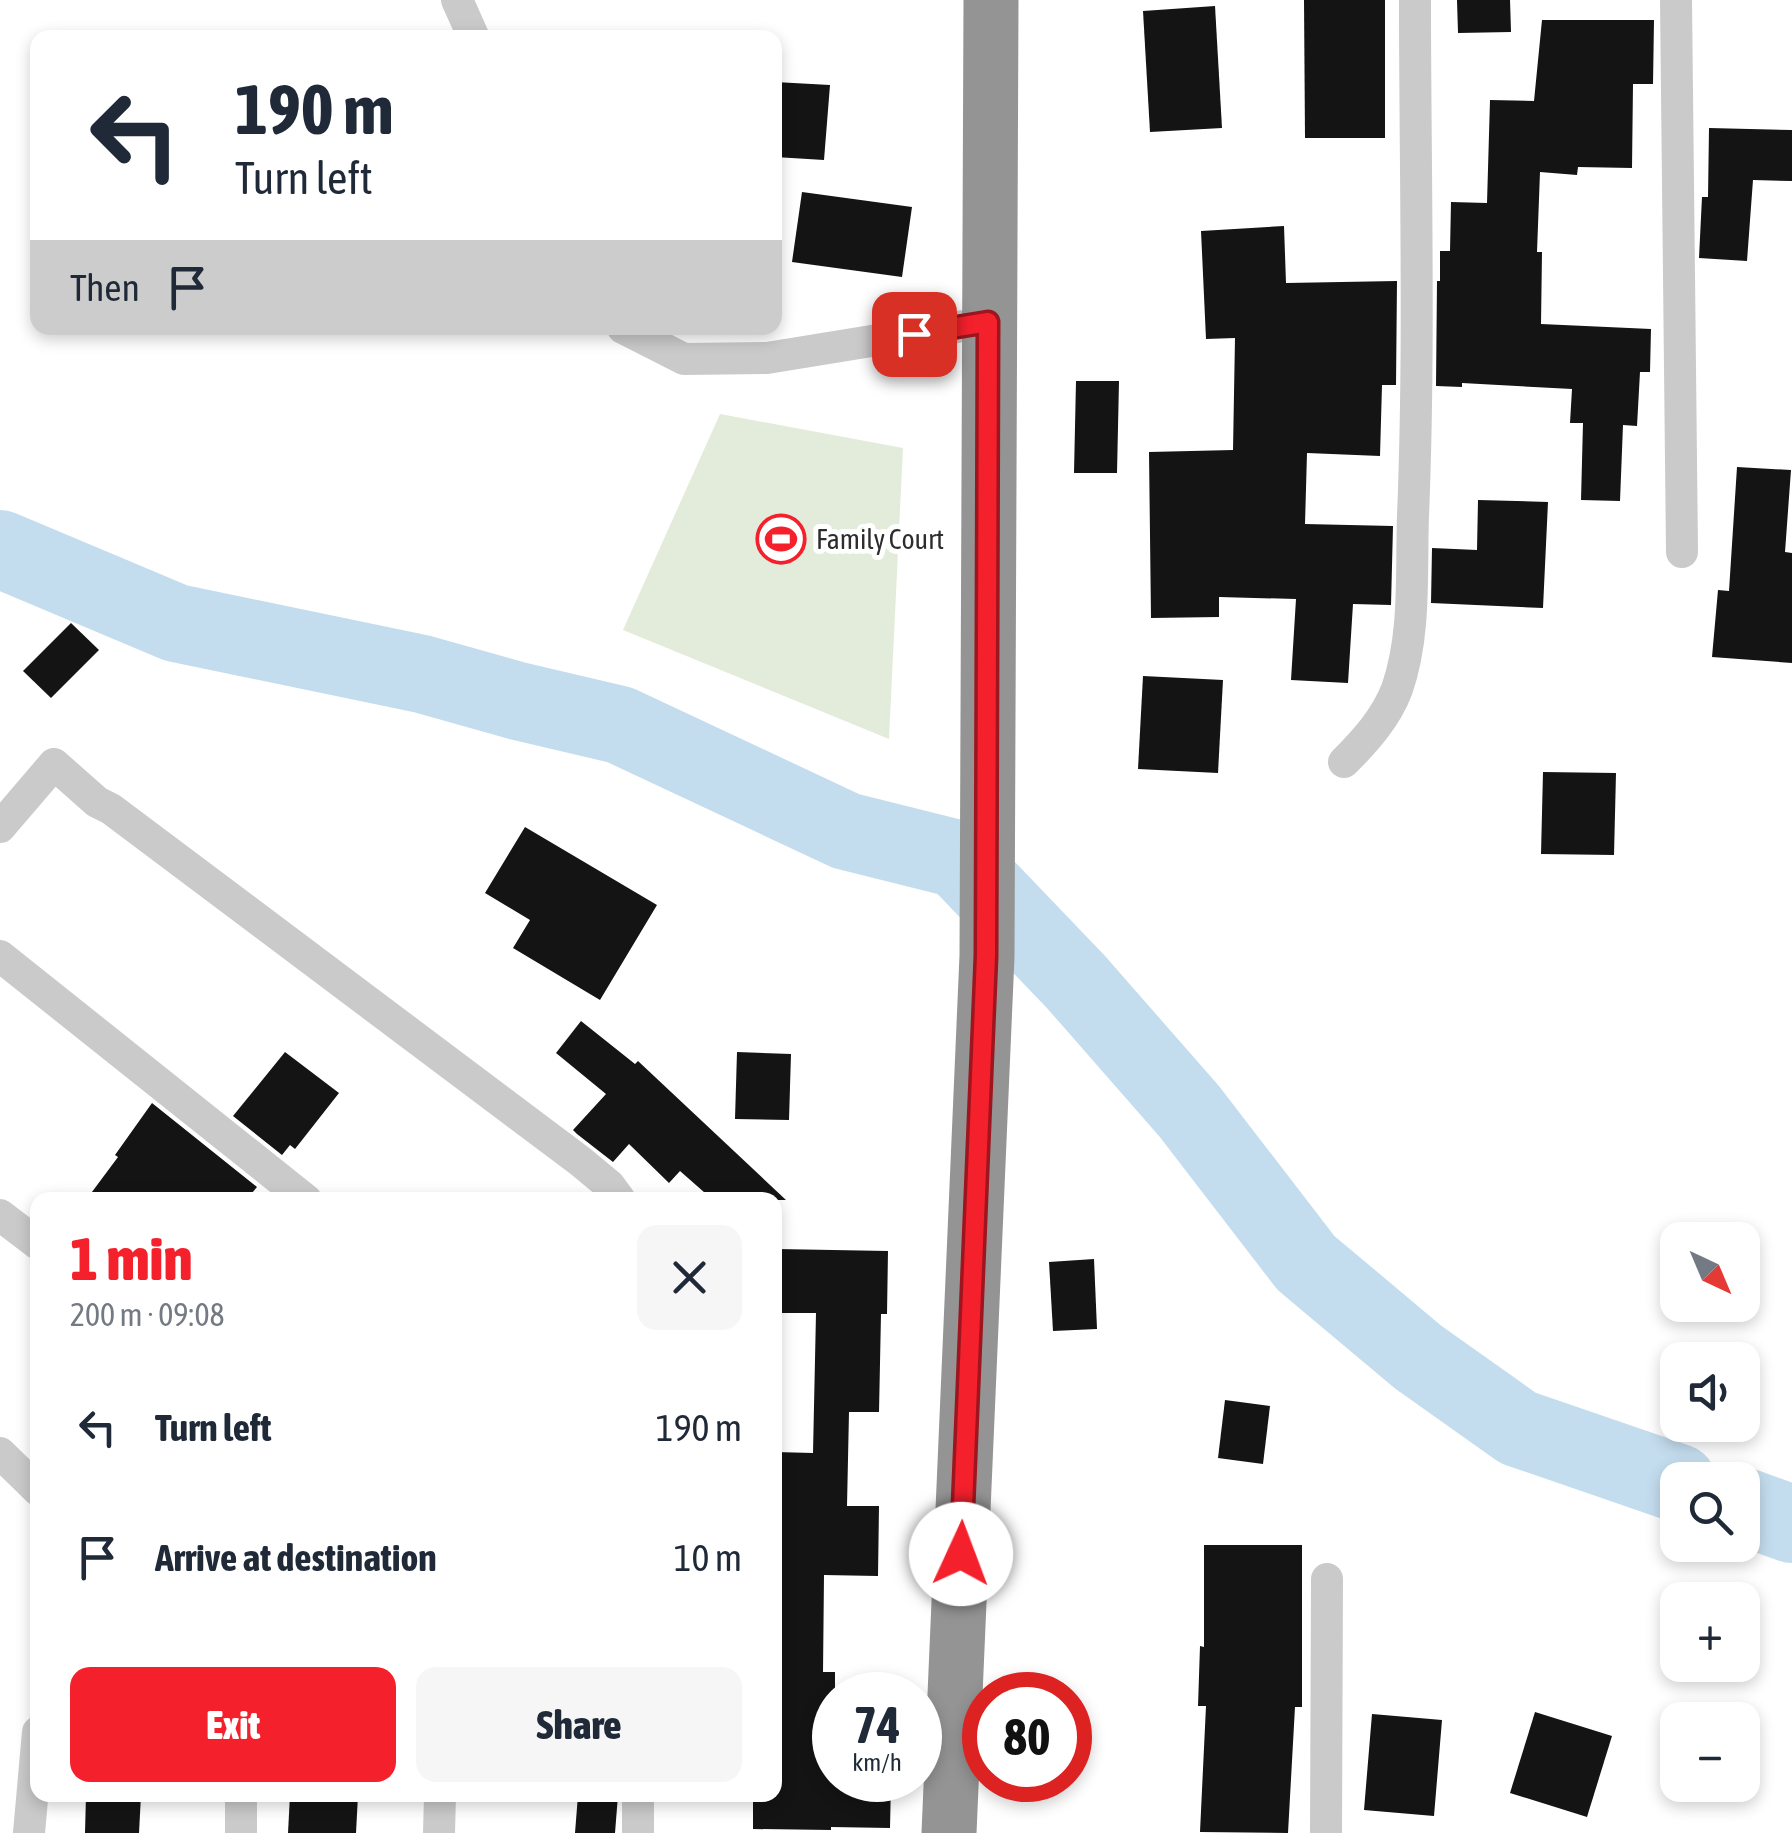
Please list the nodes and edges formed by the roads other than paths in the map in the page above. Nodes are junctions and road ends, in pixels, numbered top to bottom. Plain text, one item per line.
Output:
1 (457, 0) edge
2 (991, 0) edge
3 (1414, 0) edge
4 (1676, 0) edge
5 (470, 30) edge
6 (988, 322) junction
7 (636, 335) edge
8 (1682, 552) dead end
9 (1344, 762) dead end
10 (0, 827) edge
11 (0, 956) edge
12 (296, 1192) edge
13 (614, 1192) edge
14 (0, 1215) edge
15 (30, 1238) edge
16 (0, 1453) edge
17 (30, 1482) edge
18 (1326, 1579) dead end
19 (32, 1802) edge
20 (241, 1802) edge
21 (440, 1802) edge
22 (638, 1802) edge
23 (29, 1833) edge
24 (241, 1833) edge
25 (439, 1833) edge
26 (638, 1833) edge
27 (949, 1833) edge
28 (1326, 1833) edge

1 - 5 street
2 - 6 highway
3 - 9 street
4 - 8 street
6 - 7 street
6 - 27 highway
10 - 13 street
11 - 12 street
14 - 15 street
16 - 17 street
18 - 28 street
19 - 23 street
20 - 24 street
21 - 25 street
22 - 26 street

